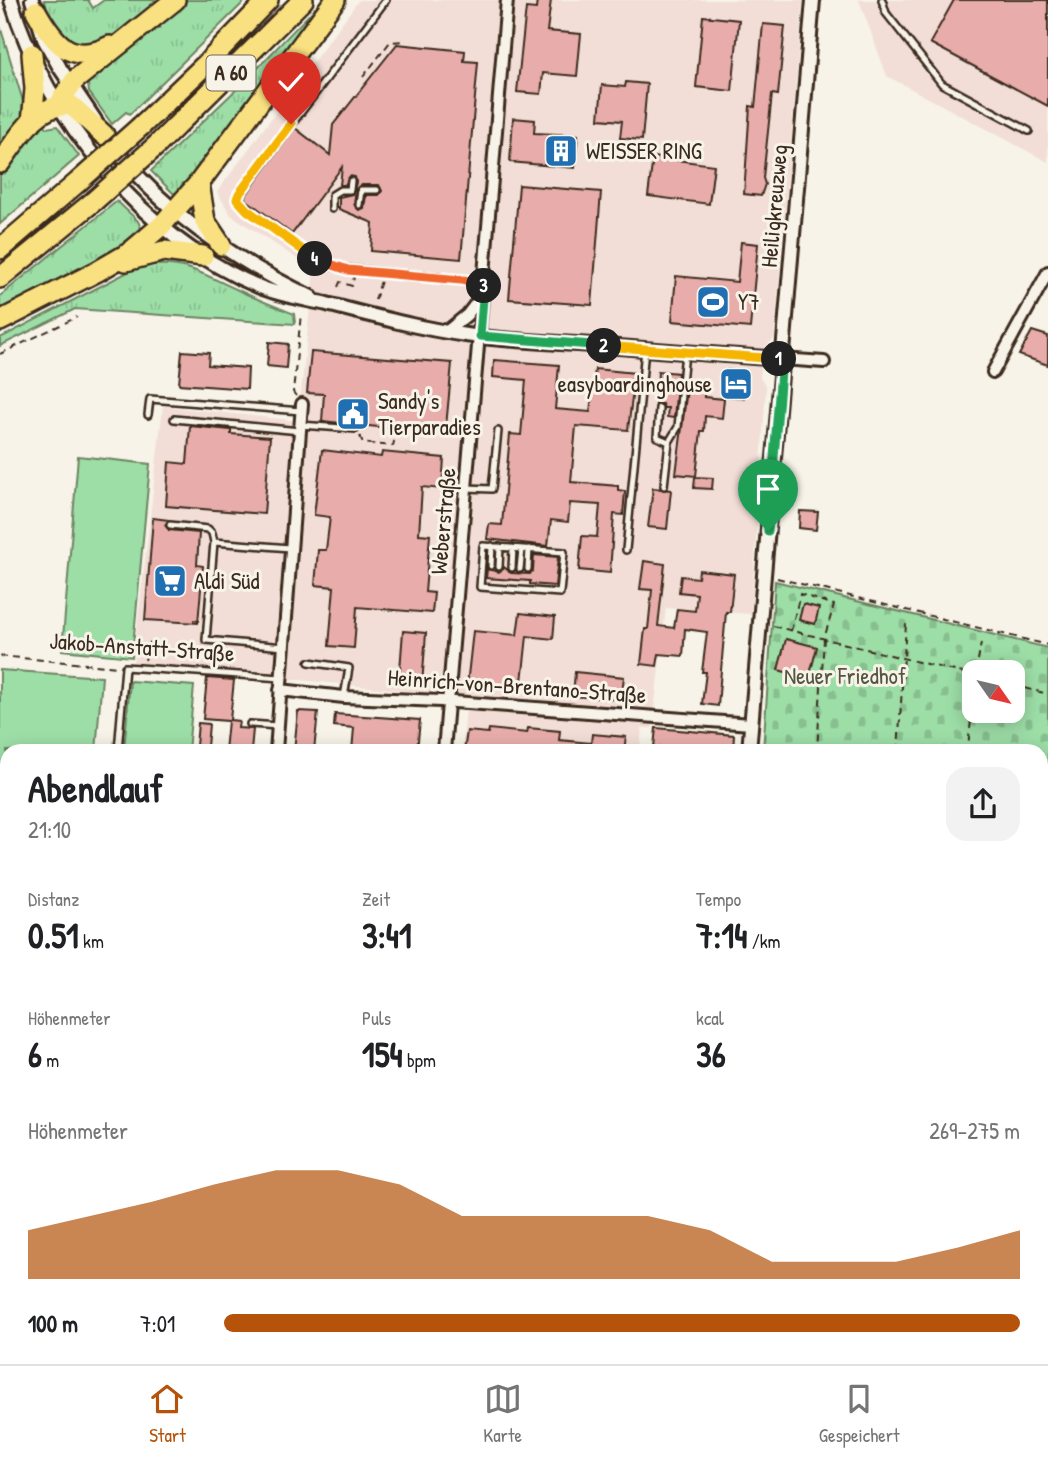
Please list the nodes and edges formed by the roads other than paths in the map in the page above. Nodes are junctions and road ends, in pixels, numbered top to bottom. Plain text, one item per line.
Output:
1 (11, 0) edge
2 (175, 0) edge
3 (268, 0) edge
4 (303, 0) edge
5 (335, 0) edge
6 (386, 0) edge
7 (507, 0) edge
8 (813, 0) edge
9 (882, 0) edge
10 (34, 6) edge
11 (127, 37) junction
12 (32, 54) junction
13 (71, 84) junction
14 (60, 106) junction
15 (32, 122) junction
16 (1029, 131) dead end
17 (104, 135) junction
18 (0, 163) edge
19 (351, 181) dead end
20 (199, 183) junction
21 (376, 190) dead end
22 (359, 205) dead end
23 (332, 209) dead end
24 (176, 211) junction
25 (161, 226) junction
26 (221, 245) junction
27 (0, 249) edge
28 (203, 256) junction
29 (98, 271) junction
30 (1048, 272) edge
31 (0, 278) edge
32 (484, 282) junction
33 (483, 294) junction
34 (327, 304) junction
35 (0, 321) edge
36 (446, 332) junction
37 (480, 336) junction
38 (645, 349) junction
39 (685, 352) junction
40 (782, 359) junction
41 (824, 362) dead end
42 (993, 372) dead end
43 (302, 408) joint
44 (659, 408) dead end
45 (148, 415) dead end
46 (174, 419) dead end
47 (300, 428) junction
48 (356, 429) road end
49 (498, 431) dead end
50 (669, 442) junction
51 (664, 486) dead end
52 (467, 488) junction
53 (170, 524) dead end
54 (215, 542) junction
55 (492, 546) junction
56 (500, 547) junction
57 (291, 548) junction
58 (513, 548) junction
59 (522, 549) junction
60 (529, 550) junction
61 (626, 550) dead end
62 (491, 566) dead end
63 (499, 567) dead end
64 (512, 568) dead end
65 (520, 569) dead end
66 (528, 569) dead end
67 (490, 578) dead end
68 (498, 579) dead end
69 (511, 580) dead end
70 (519, 580) dead end
71 (527, 581) dead end
72 (489, 587) junction
73 (497, 588) junction
74 (510, 589) junction
75 (518, 590) junction
76 (526, 590) junction
77 (284, 647) junction
78 (309, 662) dead end
79 (281, 678) junction
80 (280, 690) junction
81 (344, 697) junction
82 (448, 702) junction
83 (250, 724) dead end
84 (751, 724) junction
85 (278, 726) junction
86 (119, 744) edge
87 (277, 744) edge
88 (445, 744) edge
89 (750, 744) edge

1 - 12 street
2 - 11 highway
3 - 27 highway, A 60, bridge
4 - 31 highway, A 60, bridge
5 - 20 highway
6 - 32 lane
7 - 32 street, Weberstraße
8 - 40 street, Heiligkreuzweg
9 - 16 lane
10 - 11 highway
10 - 13 street
11 - 13 highway
12 - 14 street
12 - 15 highway
13 - 14 highway
13 - 17 street
14 - 15 highway
14 - 17 highway
14 - 25 street
15 - 18 highway
17 - 24 street
19 - 23 lane
20 - 24 highway
20 - 26 highway
21 - 22 lane
24 - 25 highway
24 - 26 street
25 - 28 street
25 - 29 highway
26 - 34 street
28 - 29 highway
28 - 34 street
29 - 35 highway
30 - 42 street
32 - 33 street, Weberstraße
33 - 36 street
33 - 37 street, Weberstraße
34 - 36 street
36 - 37 street
37 - 38 street
37 - 52 street, Weberstraße
38 - 39 street
38 - 61 lane
39 - 40 street
39 - 50 lane
40 - 41 street
40 - 84 street, Heiligkreuzweg
43 - 45 lane
43 - 47 street
44 - 50 lane
46 - 47 lane
47 - 48 lane
47 - 57 street
49 - 52 lane
50 - 51 lane
52 - 82 street, Weberstraße
53 - 54 lane
54 - 57 lane
54 - 77 lane
55 - 56 lane
55 - 62 lane
55 - 72 lane
56 - 58 lane
56 - 63 lane
57 - 77 street
58 - 59 lane
58 - 64 lane
59 - 60 lane
59 - 65 lane
60 - 66 lane
60 - 76 lane
67 - 72 lane
68 - 73 lane
69 - 74 lane
70 - 75 lane
71 - 76 lane
72 - 73 lane
73 - 74 lane
74 - 75 lane
75 - 76 lane
77 - 79 street
78 - 81 lane
79 - 80 street
79 - 86 lane, Jakob-Anstatt-Straße
80 - 81 street, Heinrich-von-Brentano-Straße
80 - 85 street
81 - 82 street, Heinrich-von-Brentano-Straße
82 - 84 street, Heinrich-von-Brentano-Straße
82 - 88 street, Weberstraße
83 - 85 lane
84 - 89 street, Heiligkreuzweg
85 - 87 street

